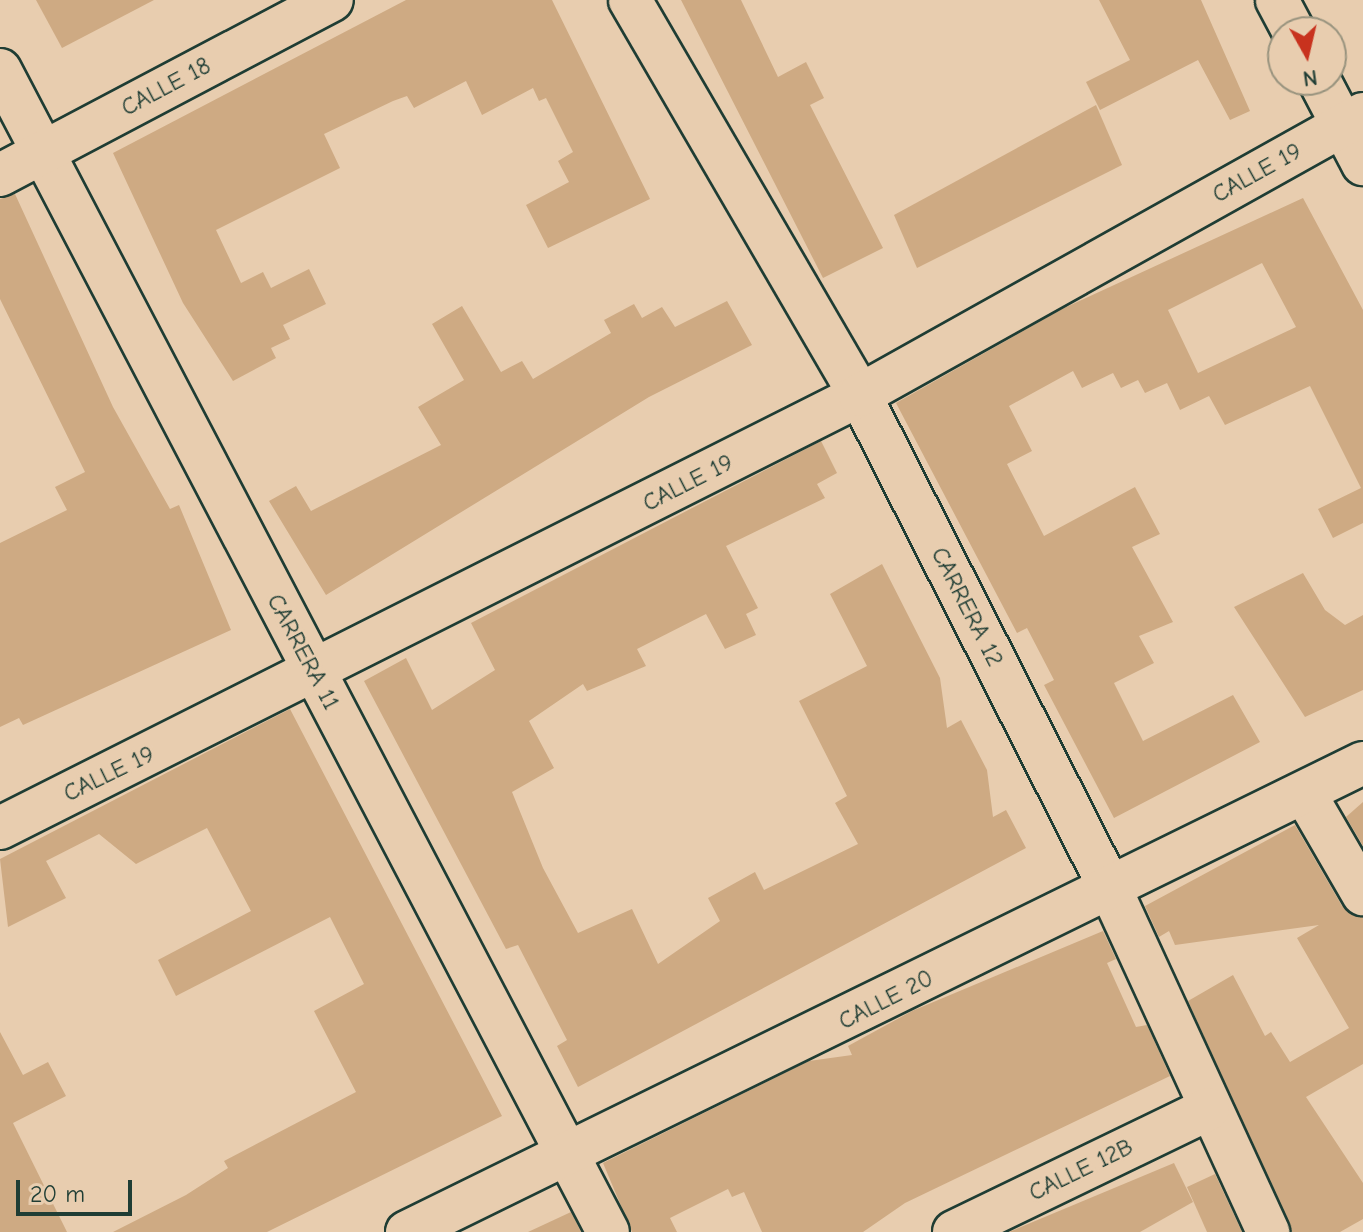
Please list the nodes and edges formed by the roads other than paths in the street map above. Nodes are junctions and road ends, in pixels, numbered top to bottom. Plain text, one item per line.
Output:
1 (332, 0) edge
2 (630, 0) edge
3 (0, 70) edge
4 (1333, 96) edge
5 (1353, 120) edge
6 (43, 152) junction
7 (1363, 164) edge
8 (0, 175) edge
9 (860, 395) junction
10 (314, 673) junction
11 (1363, 763) edge
12 (1305, 794) junction
13 (0, 828) edge
14 (1110, 888) junction
15 (1363, 894) edge
16 (1208, 1109) junction
17 (570, 1158) junction
18 (407, 1232) edge
19 (608, 1232) edge
20 (954, 1232) edge
21 (1268, 1232) edge

1 - 6 street, CALLE 18
2 - 9 street, CARRERA 12
3 - 6 street, CARRERA 11
4 - 5 street
5 - 7 street
5 - 9 street, CALLE 19
6 - 8 street, CALLE 18
6 - 10 street, CARRERA 11
9 - 10 street, CALLE 19
9 - 14 street, CARRERA 12
10 - 13 street, CALLE 19
10 - 17 street, CARRERA 11
11 - 12 street, CALLE 20
12 - 14 street, CALLE 20
12 - 15 street
14 - 16 street, CARRERA 12
14 - 17 street, CALLE 20
16 - 20 street, CALLE 12B
16 - 21 street, CARRERA 12
17 - 18 street, CALLE 20
17 - 19 street, CARRERA 11

